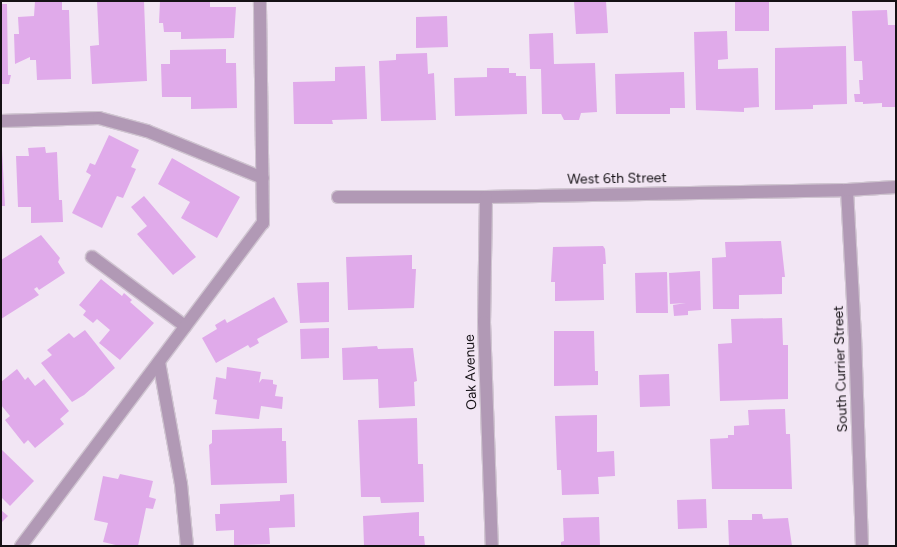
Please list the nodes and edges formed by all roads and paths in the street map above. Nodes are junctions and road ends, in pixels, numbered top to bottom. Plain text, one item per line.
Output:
1 (260, 2) edge
2 (1, 121) edge
3 (263, 178) junction
4 (896, 187) edge
5 (847, 190) junction
6 (338, 197) dead end
7 (486, 197) junction
8 (92, 257) dead end
9 (185, 326) junction
10 (158, 362) junction
11 (22, 546) edge
12 (186, 546) edge
13 (492, 546) edge
14 (862, 546) edge

1 - 3 street
2 - 3 street
3 - 9 street
4 - 5 street, West 6th Street
5 - 7 street, West 6th Street
5 - 14 street, South Currier Street
6 - 7 street, West 6th Street
7 - 13 street, Oak Avenue
8 - 9 street
9 - 10 street
10 - 11 street
10 - 12 street

